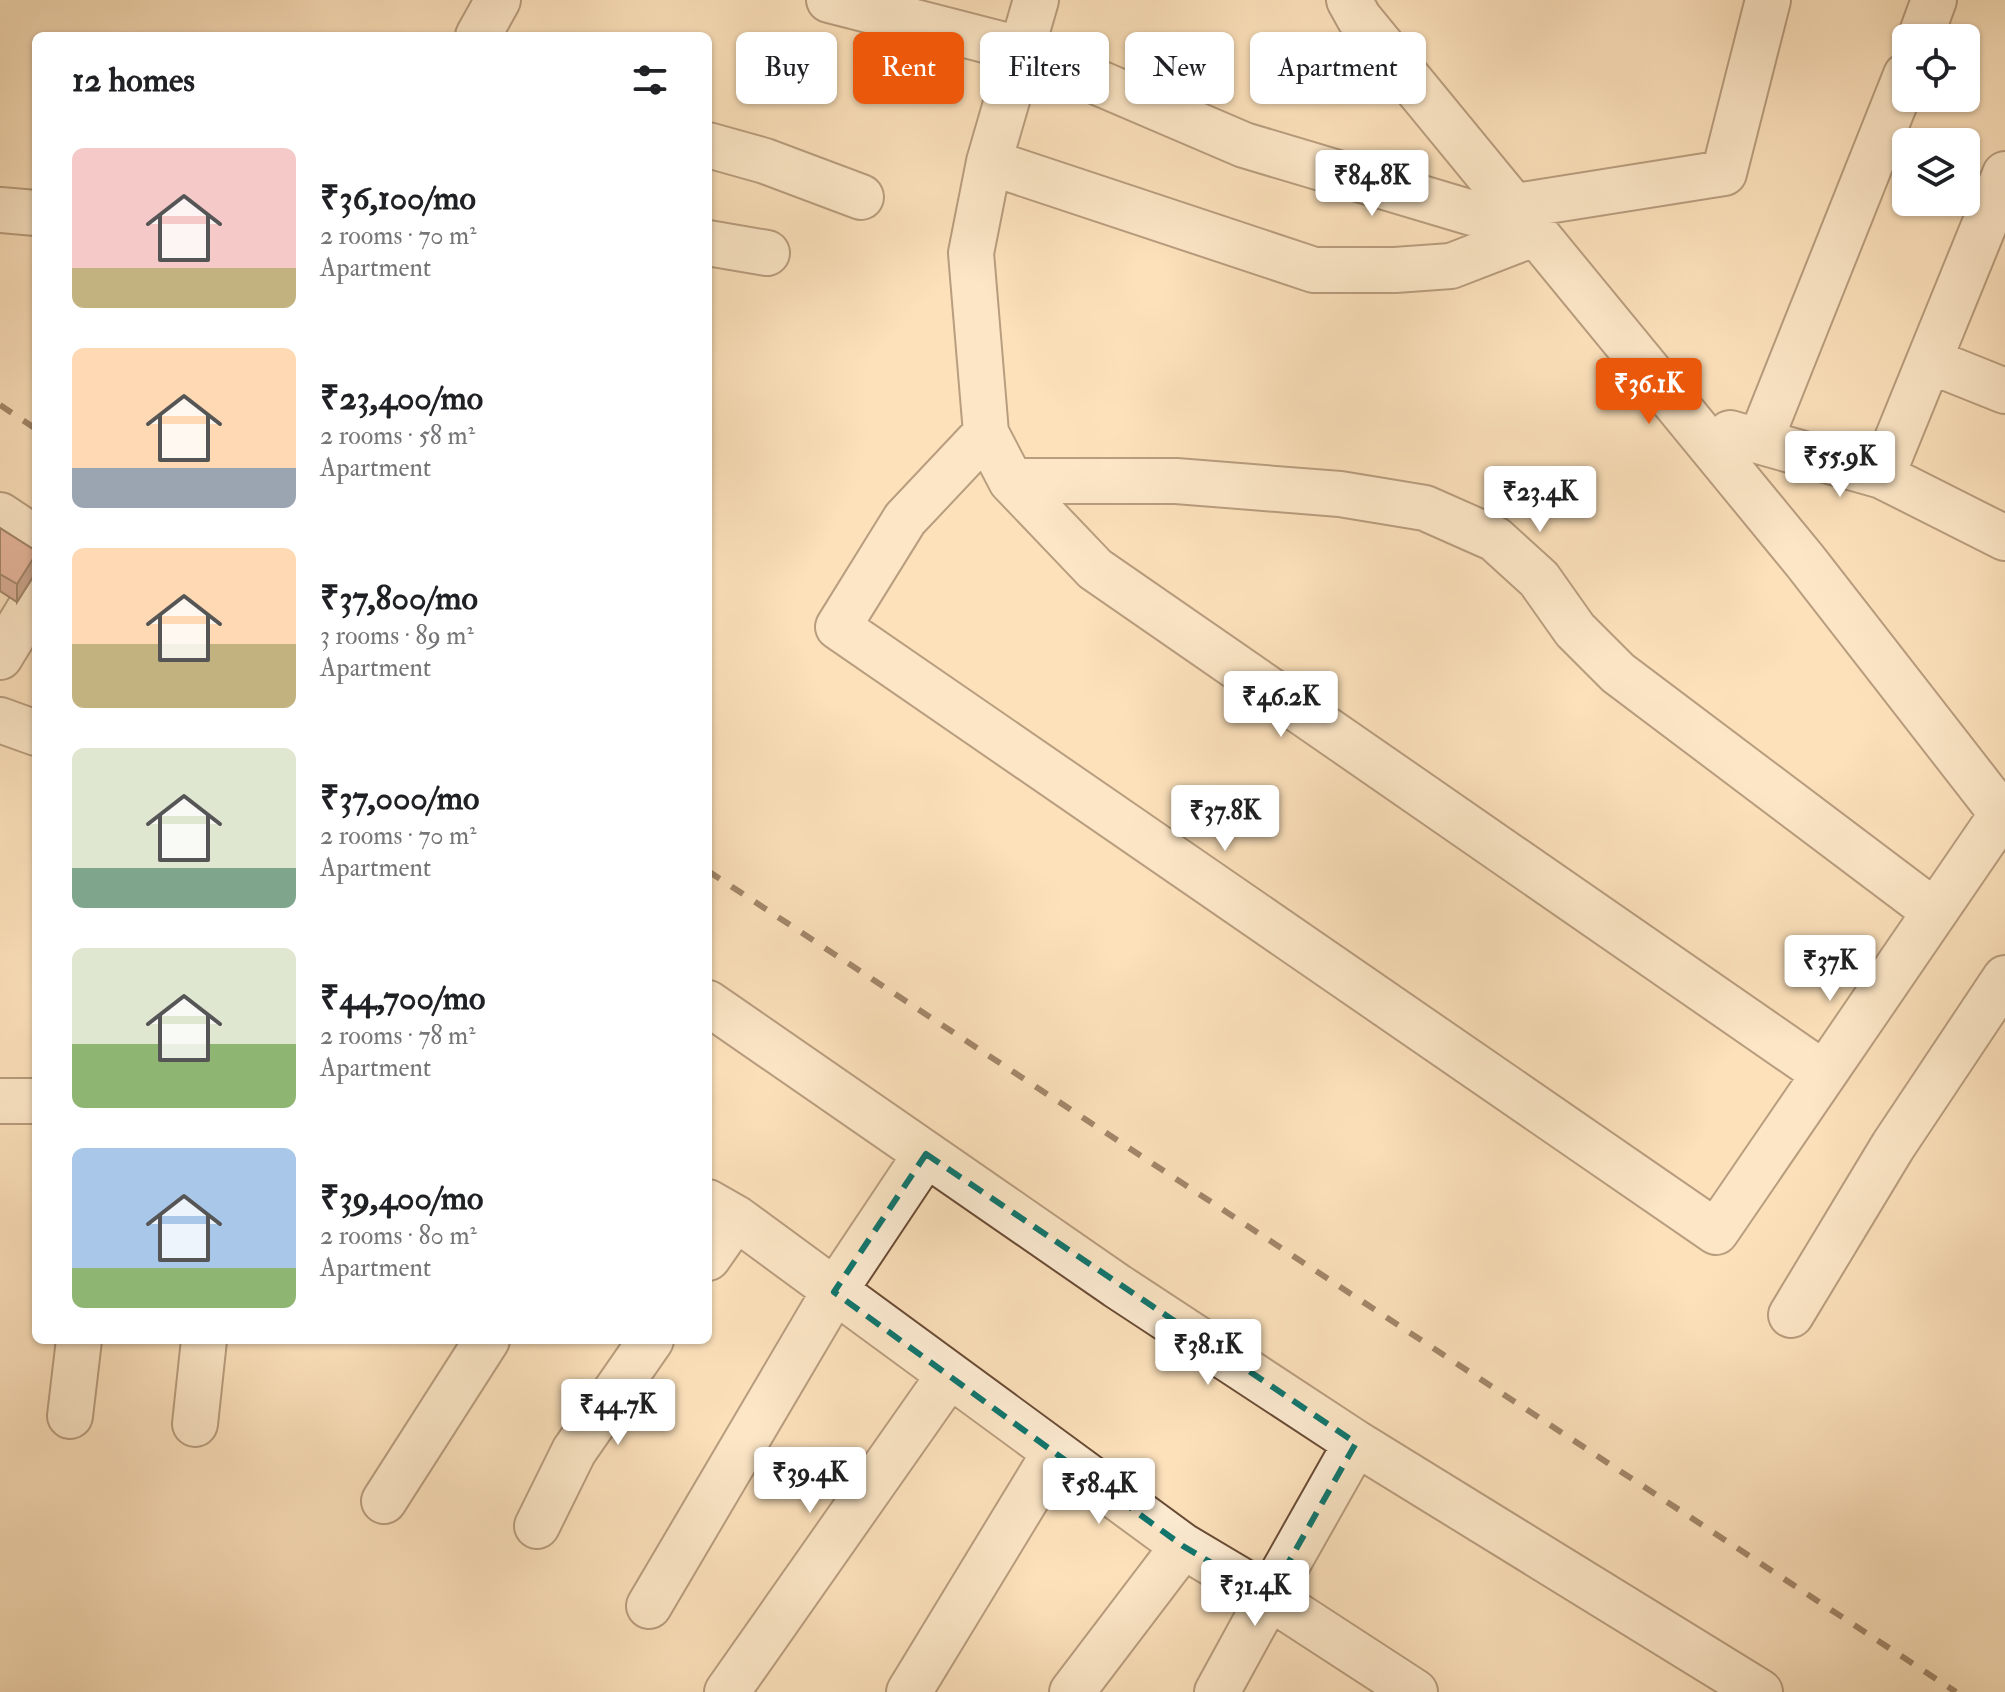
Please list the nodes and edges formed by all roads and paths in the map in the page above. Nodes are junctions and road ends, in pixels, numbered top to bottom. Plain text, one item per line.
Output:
1 (498, 0) edge
2 (829, 0) edge
3 (1036, 0) edge
4 (1349, 0) edge
5 (1768, 0) edge
6 (1934, 0) edge
7 (1925, 24) edge
8 (480, 32) edge
9 (1026, 32) edge
10 (980, 39) edge
11 (1109, 87) edge
12 (1005, 104) edge
13 (1892, 110) edge
14 (712, 146) edge
15 (989, 162) junction
16 (2005, 174) edge
17 (861, 197) dead end
18 (0, 210) edge
19 (32, 213) edge
20 (1524, 218) junction
21 (712, 244) edge
22 (1992, 246) edge
23 (767, 253) dead end
24 (1930, 361) junction
25 (2005, 391) edge
26 (1690, 421) junction
27 (986, 433) junction
28 (1760, 441) junction
29 (1882, 476) junction
30 (1011, 481) junction
31 (0, 515) edge
32 (32, 536) edge
33 (2005, 538) edge
34 (32, 605) edge
35 (0, 657) edge
36 (0, 720) edge
37 (32, 732) edge
38 (2004, 816) edge
39 (1935, 912) junction
40 (2005, 978) edge
41 (712, 1006) edge
42 (1823, 1073) junction
43 (0, 1101) edge
44 (32, 1101) edge
45 (926, 1154) junction
46 (722, 1210) edge
47 (712, 1244) edge
48 (834, 1292) junction
49 (1791, 1315) dead end
50 (79, 1344) edge
51 (204, 1344) edge
52 (484, 1344) edge
53 (648, 1344) edge
54 (948, 1377) junction
55 (70, 1416) dead end
56 (195, 1424) dead end
57 (1356, 1443) junction
58 (1055, 1452) junction
59 (384, 1501) dead end
60 (537, 1526) dead end
61 (1183, 1546) junction
62 (1269, 1597) junction
63 (649, 1606) dead end
64 (727, 1692) edge
65 (909, 1692) edge
66 (1072, 1692) edge
67 (1217, 1692) edge
68 (1415, 1692) edge
69 (1760, 1692) edge

1 - 8 street
2 - 10 street
3 - 9 street
4 - 20 street
5 - 20 street
6 - 7 street
11 - 20 street
12 - 15 street
13 - 28 street
14 - 17 street
15 - 20 street
15 - 27 street
16 - 22 street
18 - 19 street
20 - 26 street
21 - 23 street
22 - 24 street
24 - 25 street
24 - 29 street
26 - 28 street
26 - 38 street
27 - 30 street
27 - 42 street
28 - 29 street
29 - 33 street
30 - 39 street
30 - 42 street
31 - 32 street
34 - 35 street
36 - 37 street
38 - 39 street
39 - 42 street
40 - 49 street
41 - 45 street
43 - 44 street
45 - 48 street
45 - 57 street
46 - 47 street
46 - 48 street
48 - 54 street
48 - 63 street
50 - 55 street
51 - 56 street
52 - 59 street
53 - 60 street
54 - 58 street
54 - 64 street
57 - 62 street
57 - 69 street
58 - 61 street
58 - 65 street
61 - 62 street
61 - 66 street
62 - 67 street
62 - 68 street

